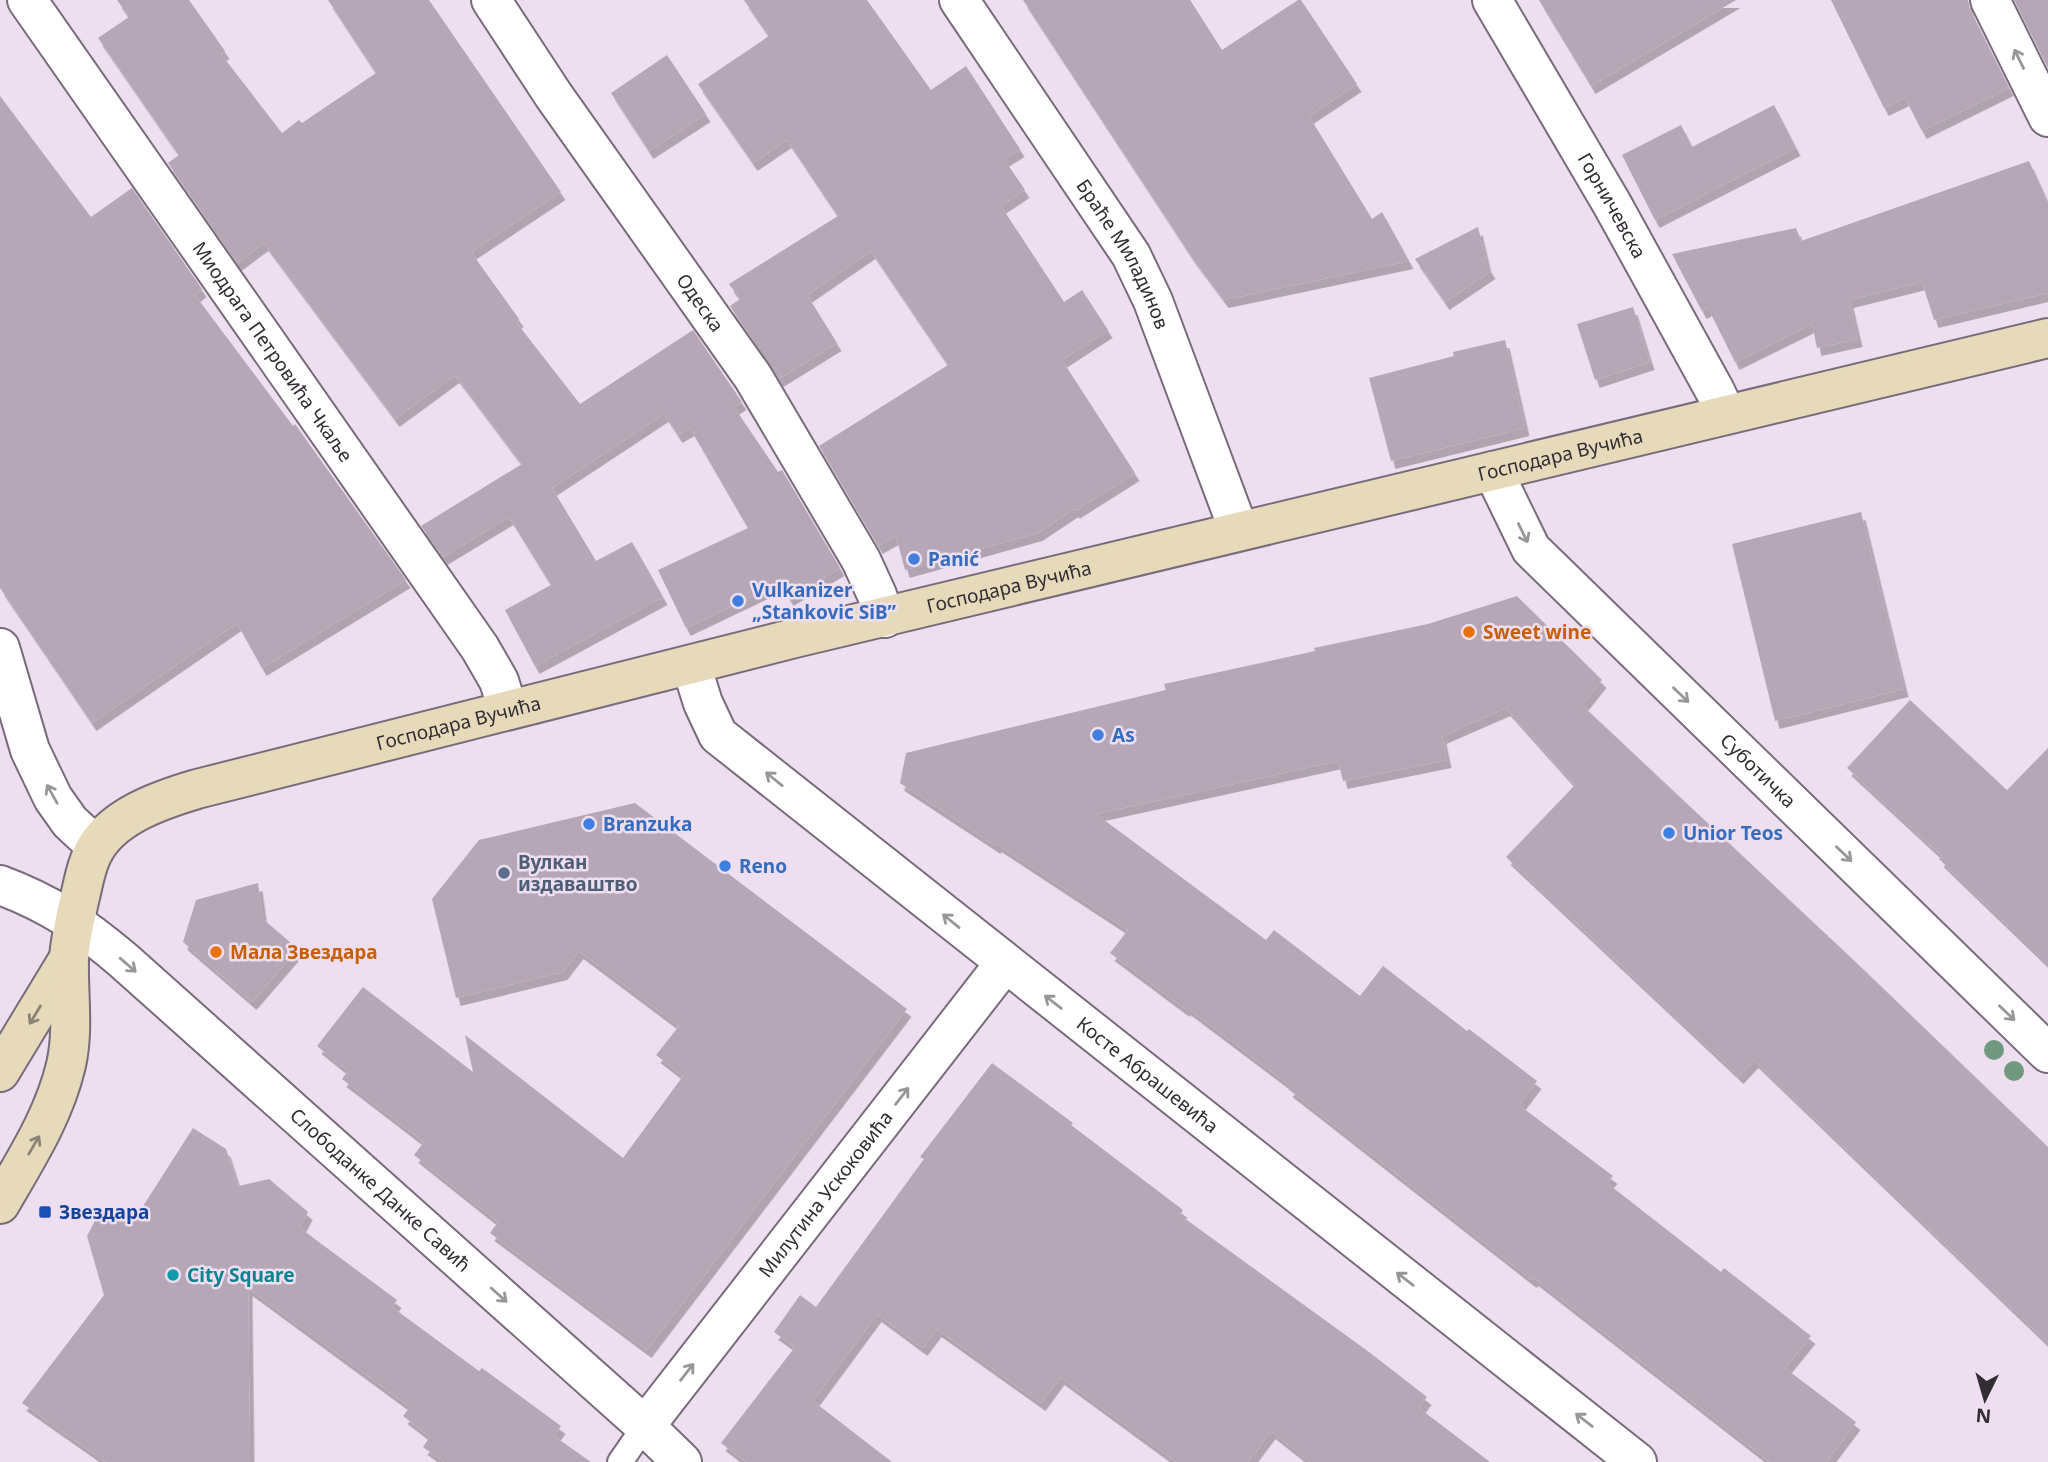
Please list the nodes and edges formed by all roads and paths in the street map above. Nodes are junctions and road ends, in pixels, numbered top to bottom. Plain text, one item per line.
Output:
1 (27, 0) edge
2 (491, 0) edge
3 (959, 0) edge
4 (1492, 0) edge
5 (1990, 0) edge
6 (2048, 117) edge
7 (2048, 338) edge
8 (1726, 414) junction
9 (1493, 471) junction
10 (1240, 531) junction
11 (885, 618) junction
12 (0, 648) edge
13 (691, 665) junction
14 (508, 710) junction
15 (96, 846) junction
16 (0, 885) edge
17 (72, 940) junction
18 (1005, 963) junction
19 (2048, 1053) edge
20 (0, 1072) edge
21 (0, 1204) edge
22 (645, 1426) junction
23 (620, 1462) edge
24 (682, 1462) edge
25 (1637, 1462) edge

1 - 14 street, Миодрага Петровића Чкаље
2 - 11 street, Одеска
3 - 10 street, Браће Миладинов
4 - 8 street, Горничевска
6 -> 5 street
7 - 8 main road, Господара Вучића
8 - 9 main road, Господара Вучића
9 - 10 main road, Господара Вучића
9 -> 19 street, Суботичка
10 - 11 main road, Господара Вучића
11 - 13 main road, Господара Вучића
15 -> 12 street
13 - 14 main road, Господара Вучића
18 -> 13 street, Косте Абрашевића
14 - 15 main road, Господара Вучића
15 - 17 main road, Господара Вучића
16 - 17 street, Слободанке Данке Савић
17 -> 20 main road, Господара Вучића
21 -> 17 main road, Господара Вучића
17 -> 22 street, Слободанке Данке Савић
22 -> 18 street, Милутина Ускоковића
25 -> 18 street, Косте Абрашевића
22 - 23 lane
22 - 24 street, Слободанке Данке Савић

